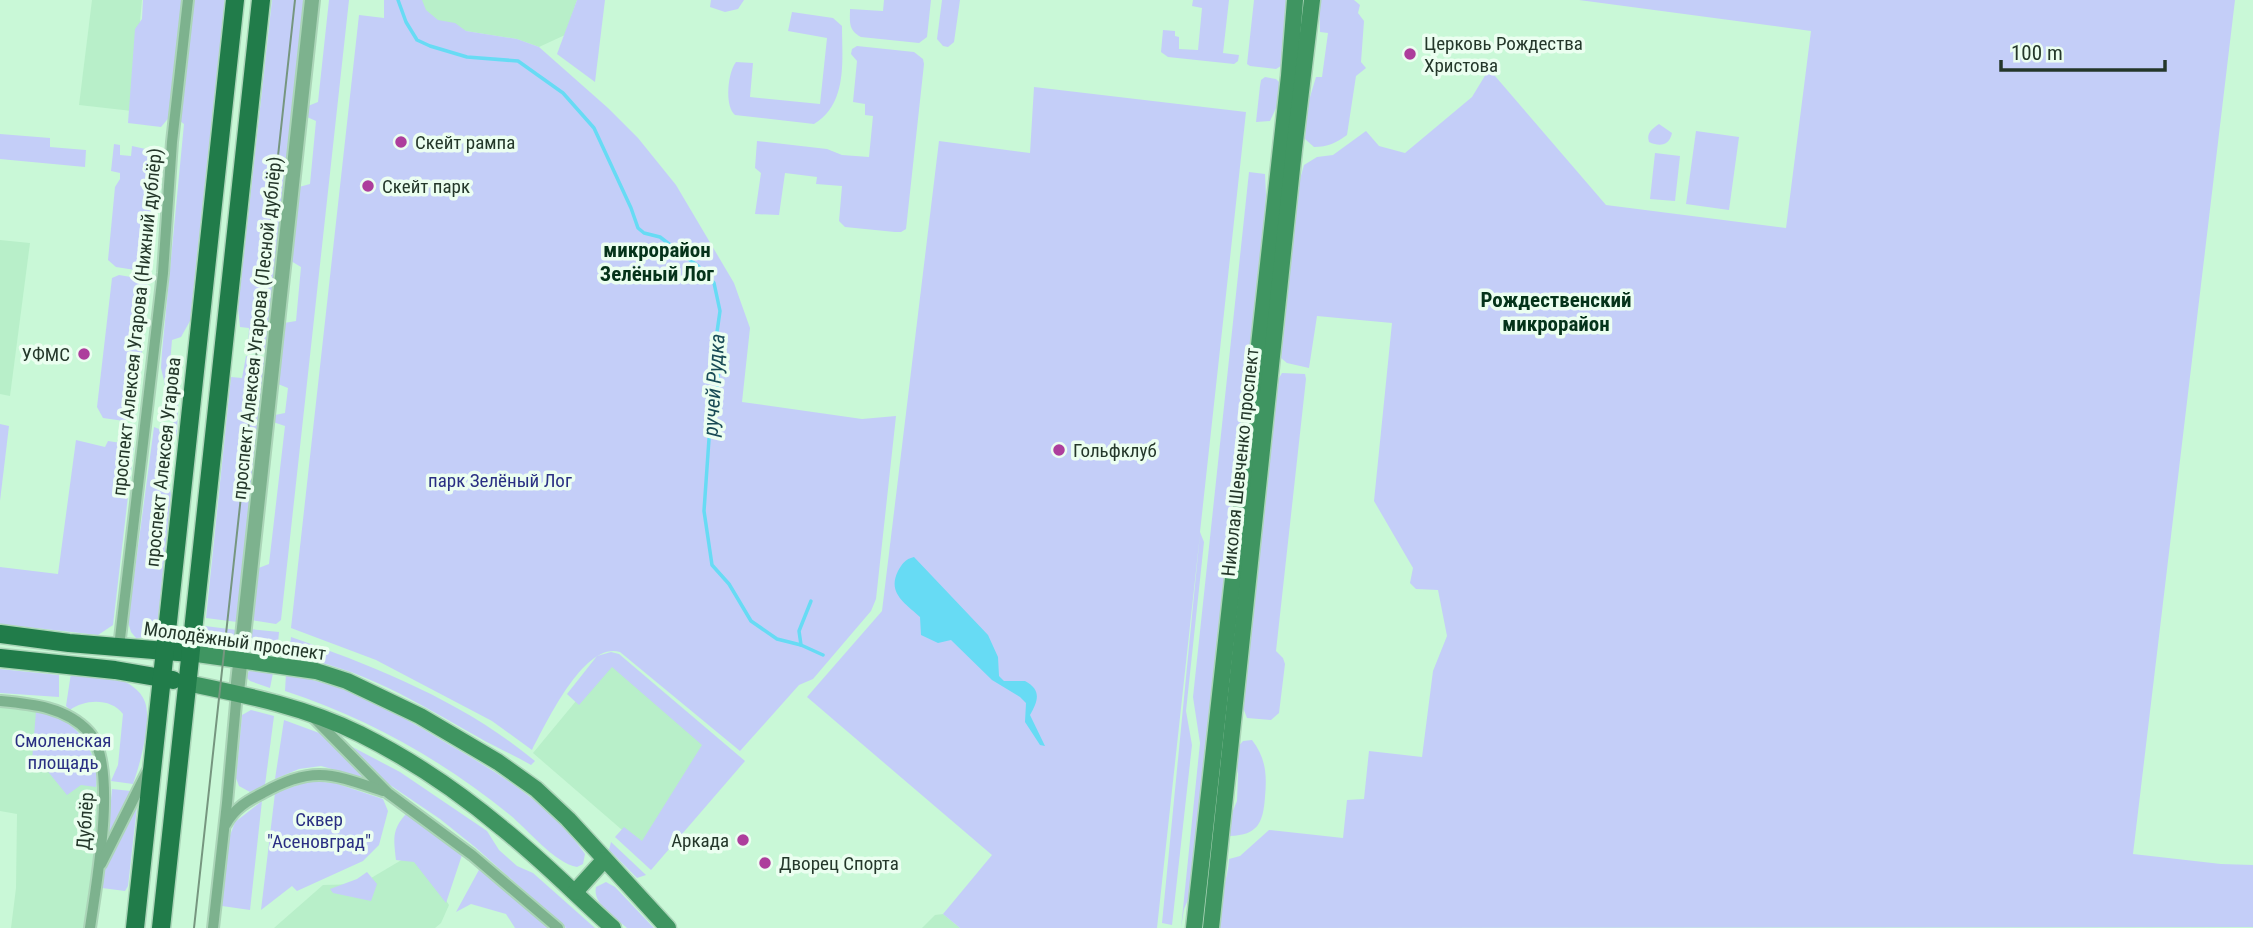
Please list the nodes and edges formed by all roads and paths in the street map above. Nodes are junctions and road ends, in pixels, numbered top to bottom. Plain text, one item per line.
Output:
1 (188, 0) edge
2 (235, 0) edge
3 (261, 0) edge
4 (312, 0) edge
5 (1295, 0) edge
6 (1312, 0) edge
7 (0, 634) edge
8 (119, 647) junction
9 (165, 652) junction
10 (190, 653) junction
11 (0, 658) edge
12 (241, 660) junction
13 (115, 670) junction
14 (162, 678) junction
15 (187, 683) junction
16 (237, 692) junction
17 (0, 701) edge
18 (310, 714) junction
19 (1225, 723) junction
20 (154, 756) junction
21 (388, 793) junction
22 (225, 826) junction
23 (604, 860) junction
24 (99, 868) junction
25 (575, 892) junction
26 (90, 928) edge
27 (135, 928) edge
28 (161, 928) edge
29 (213, 928) edge
30 (558, 928) edge
31 (613, 928) edge
32 (668, 928) edge
33 (1194, 928) edge
34 (1211, 928) edge

1 - 8 street, проспект Алексея Угарова (Нижний дублёр)
2 - 9 main road, проспект Алексея Угарова
3 - 10 main road
4 - 12 street, проспект Алексея Угарова (Лесной дублёр)
5 - 19 main road, Николая Шевченко проспект
6 - 19 main road, Николая Шевченко проспект
7 - 8 main road, Молодёжный проспект
8 - 9 main road, Молодёжный проспект
8 - 13 main road
9 - 10 main road, Молодёжный проспект
9 - 14 main road, проспект Алексея Угарова
10 - 12 main road, Молодёжный проспект
10 - 15 main road
11 - 13 main road
12 - 16 street, проспект Алексея Угарова (Лесной дублёр)
12 - 23 main road, Молодёжный проспект
13 - 14 main road
14 - 15 main road
14 - 20 main road, проспект Алексея Угарова
15 - 16 main road
15 - 28 main road
16 - 18 main road
16 - 22 street
17 - 24 street, Дублёр
18 - 21 street
18 - 25 main road
19 - 33 main road, Николая Шевченко проспект
19 - 34 main road, Николая Шевченко проспект
20 - 24 street
20 - 27 main road, проспект Алексея Угарова
21 - 22 street
21 - 30 street
22 - 29 street
23 - 25 main road
23 - 32 main road, Молодёжный проспект
24 - 26 street, Дублёр
25 - 31 main road

